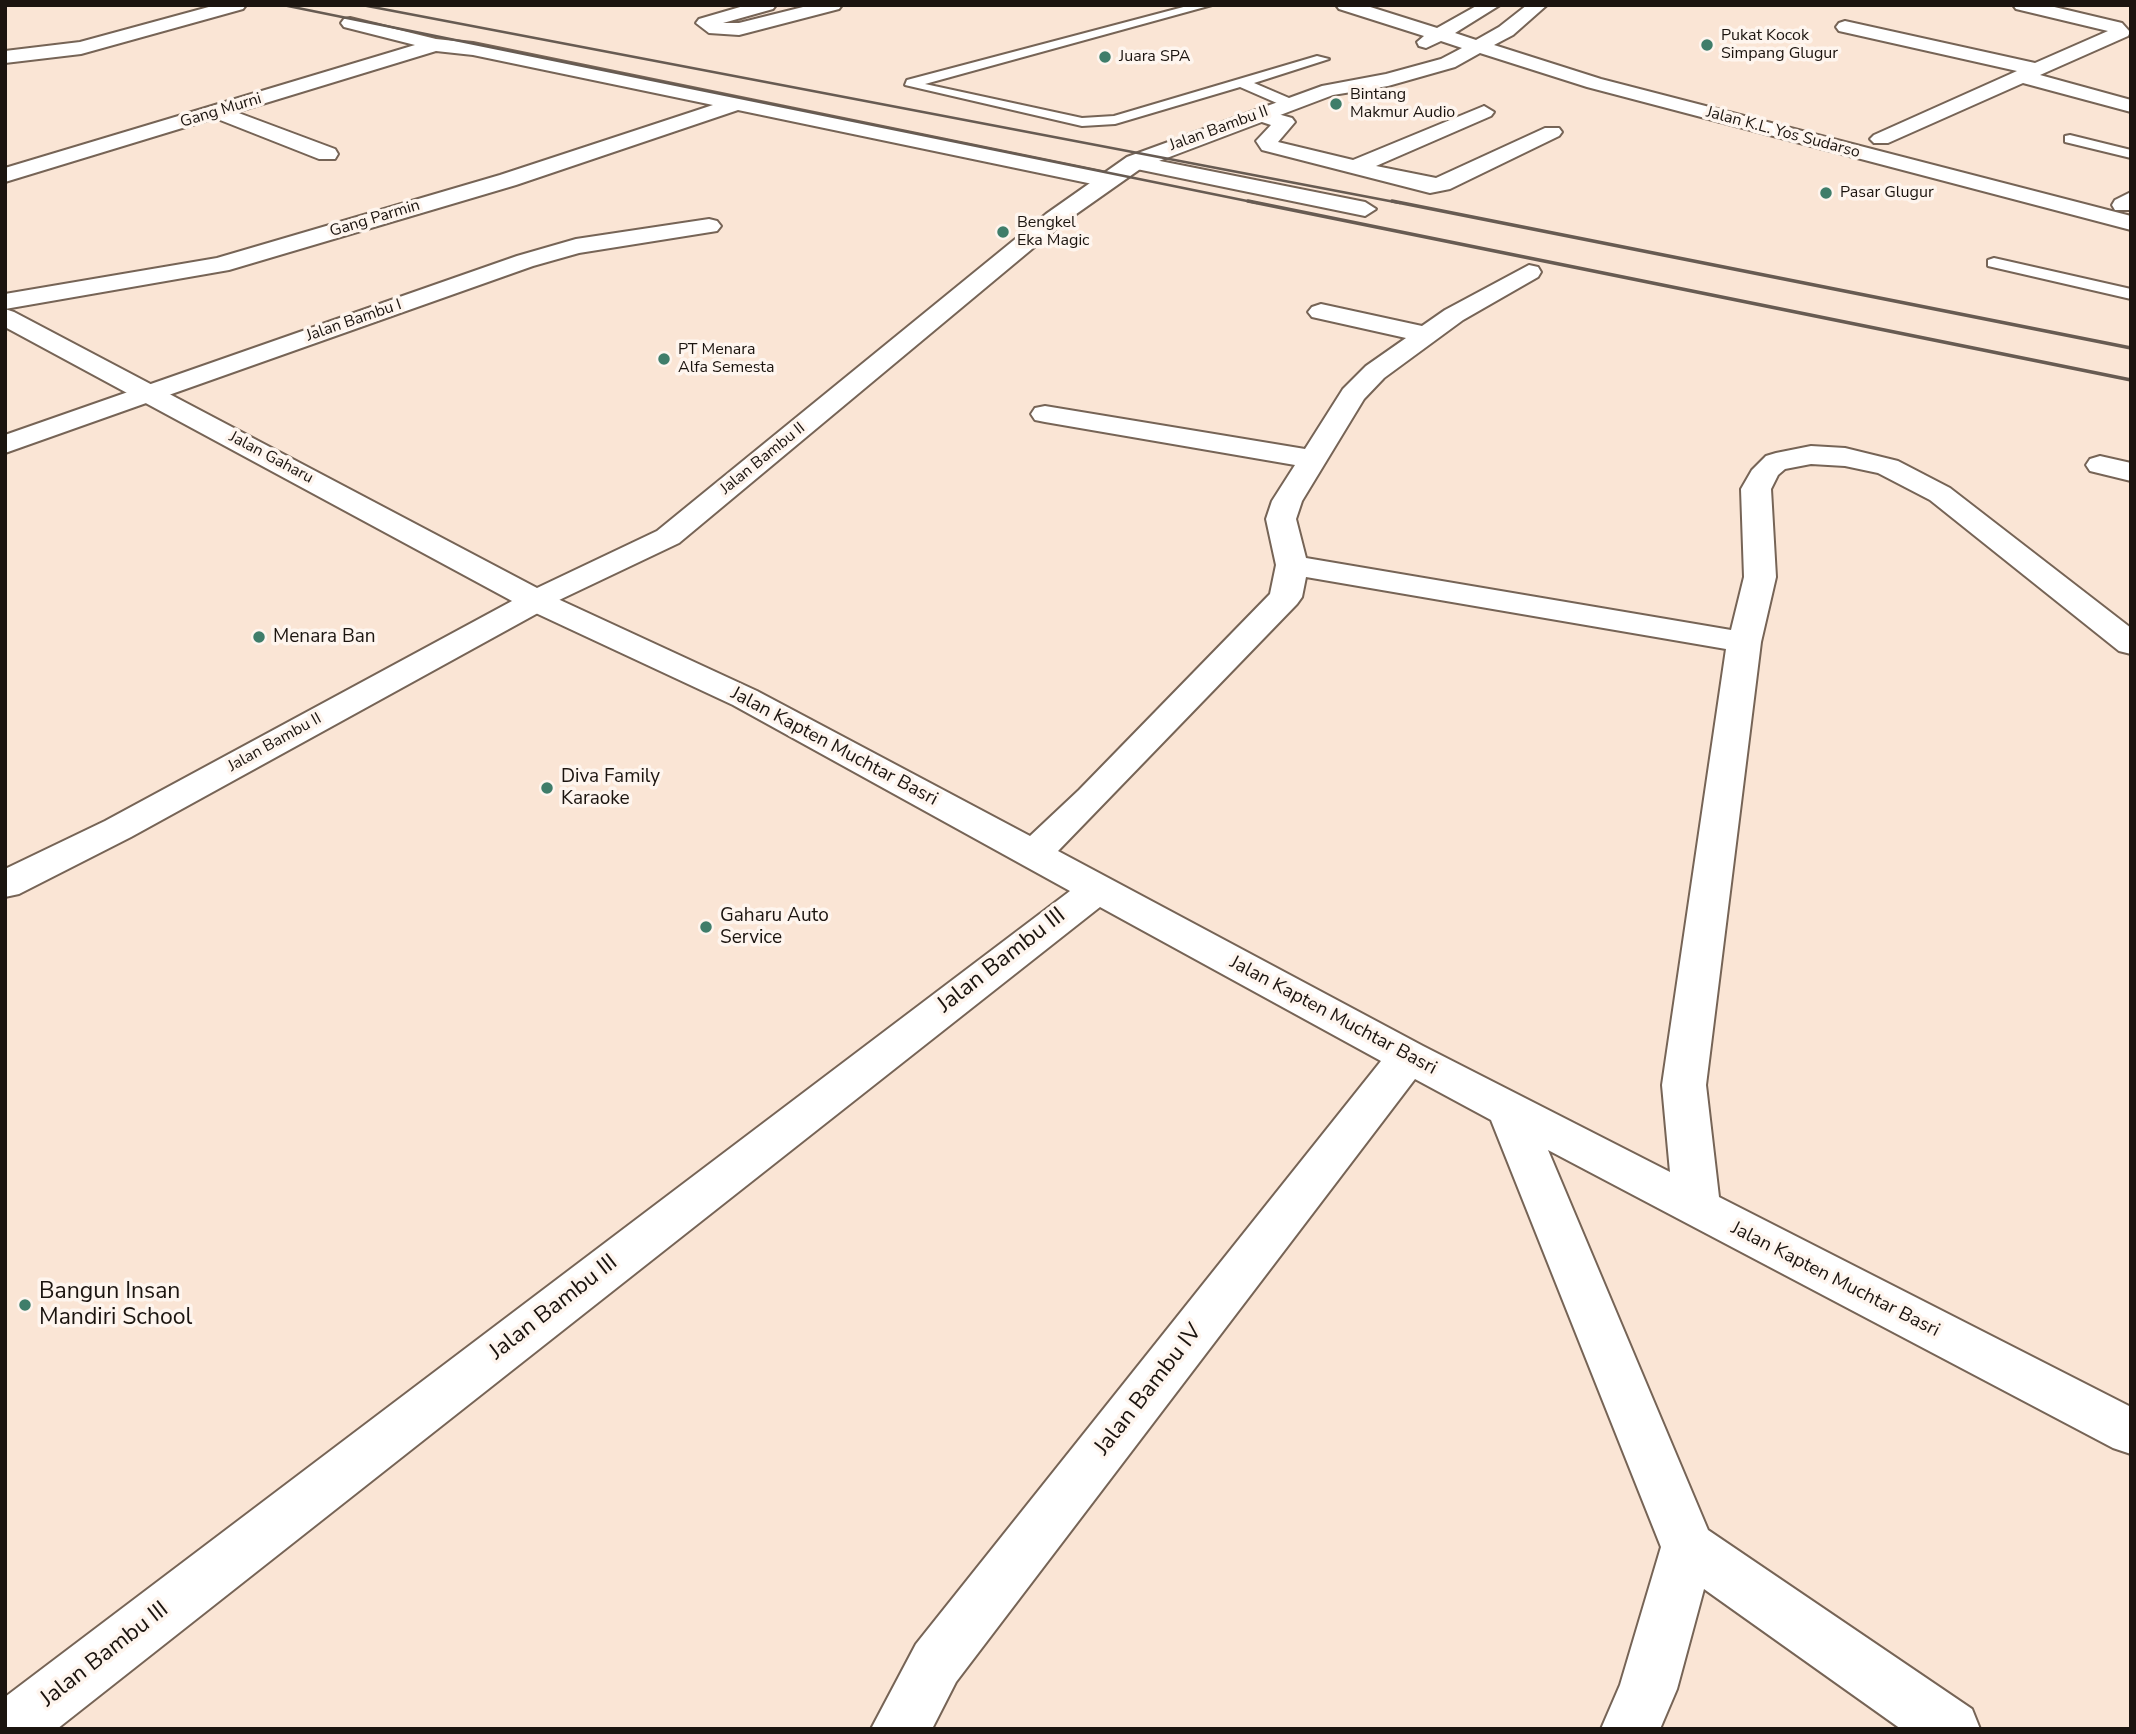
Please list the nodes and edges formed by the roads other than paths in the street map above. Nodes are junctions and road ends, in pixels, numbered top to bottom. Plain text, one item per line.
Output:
1 (237, 5) edge
2 (767, 5) edge
3 (833, 5) edge
4 (1206, 5) edge
5 (1345, 5) edge
6 (1491, 5) edge
7 (1538, 5) edge
8 (2022, 5) edge
9 (1446, 12) dead end
10 (1470, 19) junction
11 (350, 23) dead end
12 (1845, 27) dead end
13 (1506, 31) junction
14 (1437, 37) junction
15 (1531, 38) dead end
16 (436, 45) junction
17 (2089, 47) junction
18 (1475, 48) junction
19 (2120, 54) dead end
20 (5, 57) edge
21 (1322, 58) dead end
22 (1448, 63) junction
23 (2031, 73) junction
24 (1241, 83) junction
25 (1594, 83) junction
26 (1329, 90) junction
27 (736, 103) junction
28 (1291, 104) junction
29 (2131, 106) edge
30 (1776, 109) dead end
31 (218, 112) junction
32 (1484, 112) dead end
33 (1260, 115) junction
34 (1552, 132) dead end
35 (1881, 139) junction
36 (2070, 139) dead end
37 (327, 153) dead end
38 (2131, 154) edge
39 (1135, 162) junction
40 (1356, 167) junction
41 (5, 175) edge
42 (1107, 180) junction
43 (1365, 209) dead end
44 (2129, 209) edge
45 (709, 226) dead end
46 (1994, 263) dead end
47 (1529, 272) dead end
48 (2131, 294) edge
49 (1321, 312) dead end
50 (12, 320) edge
51 (1427, 335) junction
52 (150, 393) junction
53 (1045, 414) dead end
54 (5, 445) edge
55 (1313, 459) junction
56 (2101, 465) dead end
57 (2131, 472) edge
58 (1292, 565) junction
59 (536, 601) junction
60 (1744, 642) junction
61 (2131, 644) edge
62 (1033, 854) junction
63 (5, 885) edge
64 (1098, 889) junction
65 (1408, 1057) junction
66 (1509, 1109) junction
67 (1697, 1209) junction
68 (2131, 1432) edge
69 (1688, 1548) junction
70 (10, 1729) edge
71 (900, 1729) edge
72 (1630, 1729) edge
73 (1951, 1729) edge

1 - 20 street
2 - 3 street
4 - 24 lane
5 - 14 street, Jalan K.L. Yos Sudarso
6 - 10 street
7 - 13 street, Jalan Bambu II
8 - 17 street
9 - 10 street
10 - 13 street
10 - 14 street
11 - 16 street
12 - 23 street
13 - 15 street
13 - 18 street, Jalan Bambu II
14 - 18 street, Jalan K.L. Yos Sudarso
14 - 26 street
16 - 27 street
16 - 31 street, Gang Murni
17 - 19 street
17 - 23 street
18 - 22 street, Jalan Bambu II
18 - 25 street, Jalan K.L. Yos Sudarso
21 - 24 lane
22 - 25 street
22 - 26 street, Jalan Bambu II
23 - 29 street
23 - 35 street
24 - 28 lane
25 - 44 street, Jalan K.L. Yos Sudarso
26 - 28 street, Jalan Bambu II
27 - 42 street
27 - 50 street, Gang Parmin
28 - 33 street, Jalan Bambu II
30 - 35 street, Jalan K.L. Yos Sudarso
31 - 37 street
31 - 41 street, Gang Murni
32 - 40 street
33 - 39 street, Jalan Bambu II
33 - 40 street
34 - 40 street
35 - 44 street, Jalan K.L. Yos Sudarso
36 - 38 lane
39 - 42 street, Jalan Bambu II
39 - 43 street
42 - 59 street, Jalan Bambu II
45 - 52 street, Jalan Bambu I
46 - 48 lane
47 - 51 street
49 - 51 street
50 - 52 street, Jalan Gaharu
51 - 55 street
52 - 54 street, Jalan Bambu I
52 - 59 street, Jalan Gaharu
53 - 55 street
55 - 58 street
56 - 57 street
58 - 60 street
58 - 62 street
59 - 62 street, Jalan Kapten Muchtar Basri
59 - 63 street, Jalan Bambu II
60 - 61 street
60 - 67 street
62 - 64 street, Jalan Kapten Muchtar Basri
64 - 65 street, Jalan Kapten Muchtar Basri
64 - 70 street, Jalan Bambu III
65 - 66 street, Jalan Kapten Muchtar Basri
65 - 71 street, Jalan Bambu IV
66 - 67 street, Jalan Kapten Muchtar Basri
66 - 69 street
67 - 68 street, Jalan Kapten Muchtar Basri
69 - 72 street
69 - 73 street

